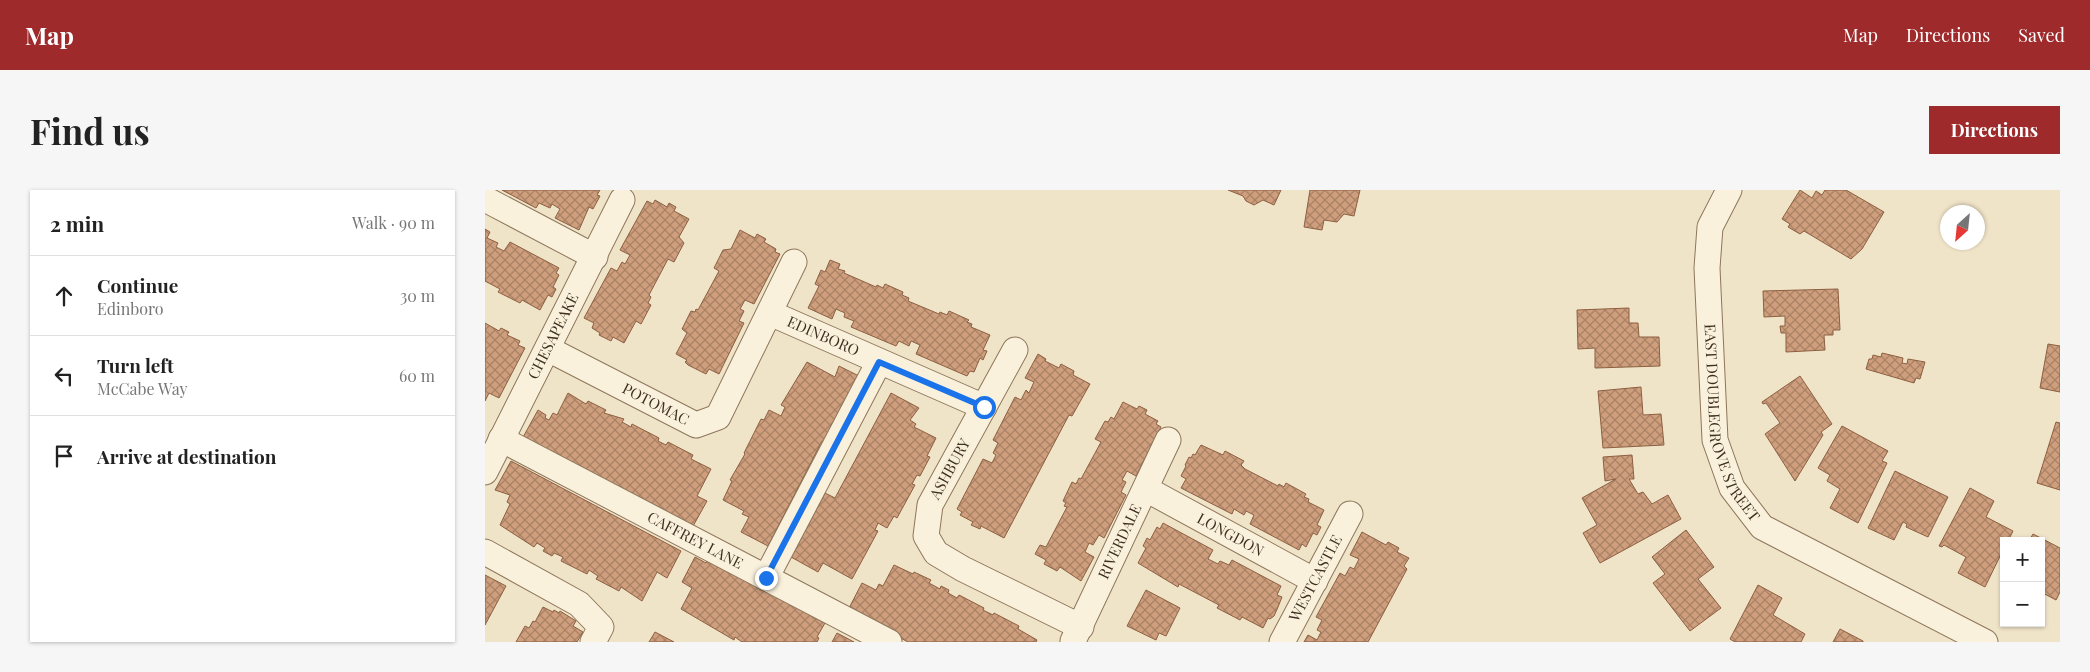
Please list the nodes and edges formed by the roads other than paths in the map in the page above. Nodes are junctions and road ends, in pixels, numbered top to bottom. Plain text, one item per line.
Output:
1 (1729, 190) edge
2 (485, 198) edge
3 (622, 200) dead end
4 (595, 257) junction
5 (794, 262) dead end
6 (770, 313) junction
7 (548, 349) junction
8 (1015, 350) dead end
9 (879, 362) junction
10 (984, 407) junction
11 (501, 440) junction
12 (1168, 440) dead end
13 (485, 472) edge
14 (1146, 489) junction
15 (1350, 514) dead end
16 (485, 552) edge
17 (766, 578) junction
18 (1315, 581) junction
19 (597, 635) edge
20 (1077, 635) edge
21 (889, 642) edge
22 (1282, 642) edge
23 (1985, 642) edge

1 - 23 street, EAST DOUBLEGROVE STREET
2 - 4 street
3 - 4 street, CHESAPEAKE
4 - 7 street, CHESAPEAKE
5 - 6 street, POTOMAC
6 - 7 street, POTOMAC
6 - 9 street, EDINBORO
7 - 11 street, CHESAPEAKE
8 - 10 street, ASHBURY
9 - 10 street, EDINBORO
9 - 17 street
10 - 20 street, ASHBURY
11 - 13 street, CHESAPEAKE
11 - 17 street, CAFFREY LANE
12 - 14 street, RIVERDALE
14 - 18 street, LONGDON
14 - 20 street, RIVERDALE
15 - 18 street, WESTCASTLE
16 - 19 street
17 - 21 street, CAFFREY LANE
18 - 22 street, WESTCASTLE

